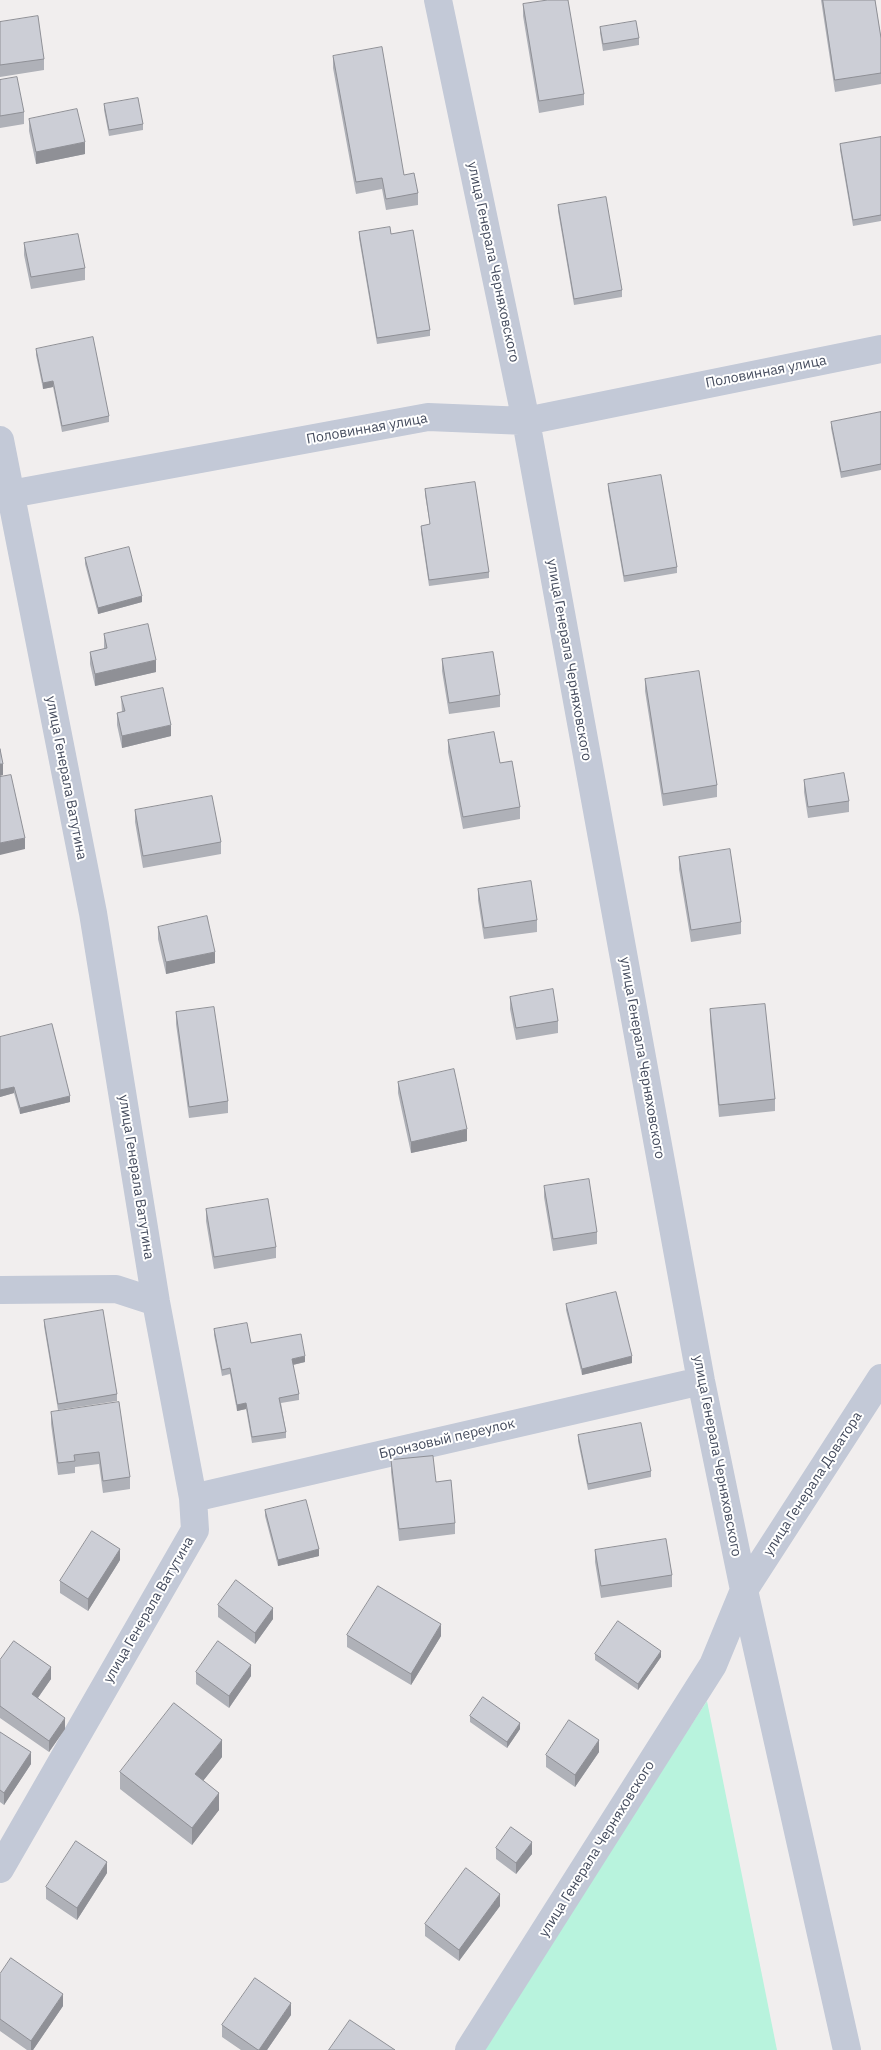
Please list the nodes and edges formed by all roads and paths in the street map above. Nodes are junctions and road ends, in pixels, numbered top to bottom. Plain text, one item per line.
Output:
1 (438, 0) edge
2 (881, 349) edge
3 (526, 421) junction
4 (0, 440) edge
5 (5, 494) edge
6 (0, 1290) edge
7 (156, 1302) junction
8 (881, 1378) edge
9 (701, 1381) junction
10 (193, 1498) junction
11 (744, 1590) junction
12 (0, 1869) edge
13 (469, 2050) edge
14 (847, 2050) edge

1 - 3 street, улица Генерала Черняховского
2 - 3 street, Половинная улица
3 - 5 street, Половинная улица
3 - 9 street, улица Генерала Черняховского
4 - 5 street, улица Генерала Ватутина
5 - 7 street, улица Генерала Ватутина
6 - 7 street
7 - 10 street, улица Генерала Ватутина
8 - 11 street, улица Генерала Доватора
9 - 10 street, Бронзовый переулок
9 - 11 street, улица Генерала Черняховского
10 - 12 street, улица Генерала Ватутина
11 - 13 street, улица Генерала Черняховского
11 - 14 street

